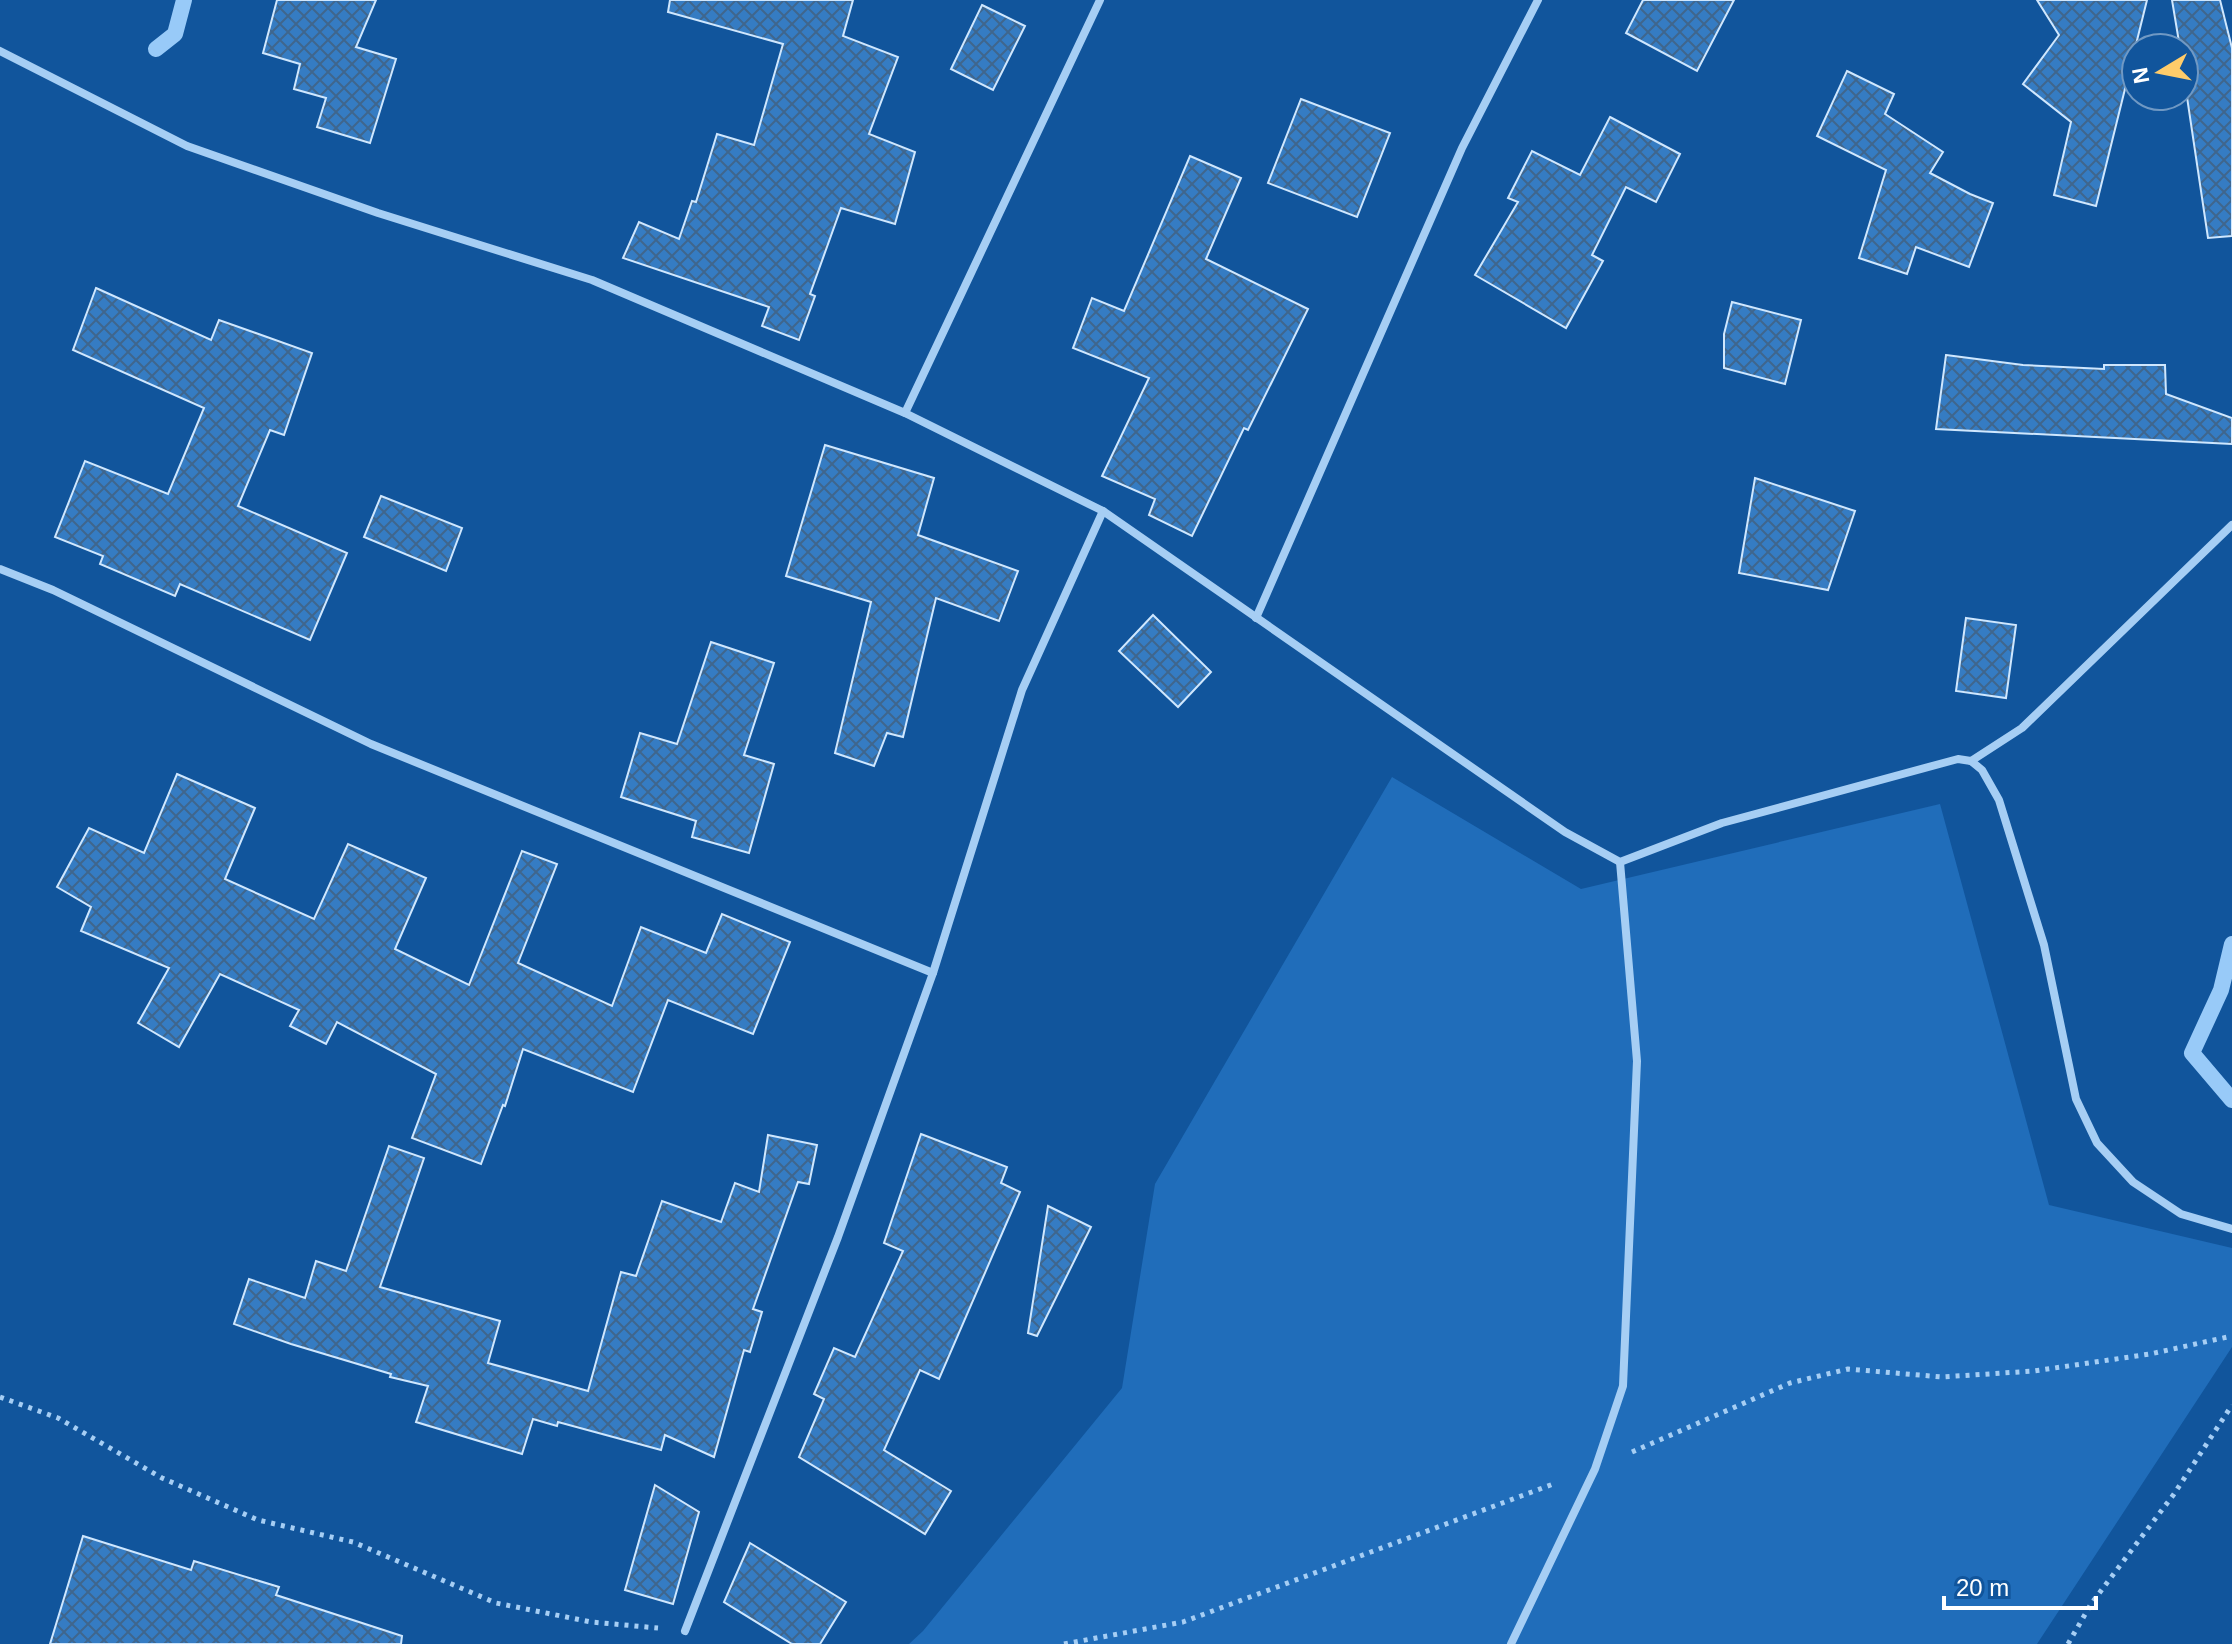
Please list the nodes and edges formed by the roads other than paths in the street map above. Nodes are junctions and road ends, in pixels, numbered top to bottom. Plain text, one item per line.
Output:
1 (1100, 0) edge
2 (1538, 0) edge
3 (0, 51) edge
4 (905, 413) junction
5 (1103, 511) junction
6 (2232, 525) edge
7 (0, 569) edge
8 (1256, 618) junction
9 (1971, 761) junction
10 (1620, 862) junction
11 (933, 973) junction
12 (2232, 1229) edge
13 (685, 1631) road end
14 (1511, 1644) edge

1 - 4 street
2 - 8 street
3 - 4 street
4 - 5 street
5 - 8 street
5 - 11 street
6 - 9 street
7 - 11 street
8 - 10 street
9 - 10 street
9 - 12 street
10 - 14 street
11 - 13 street

